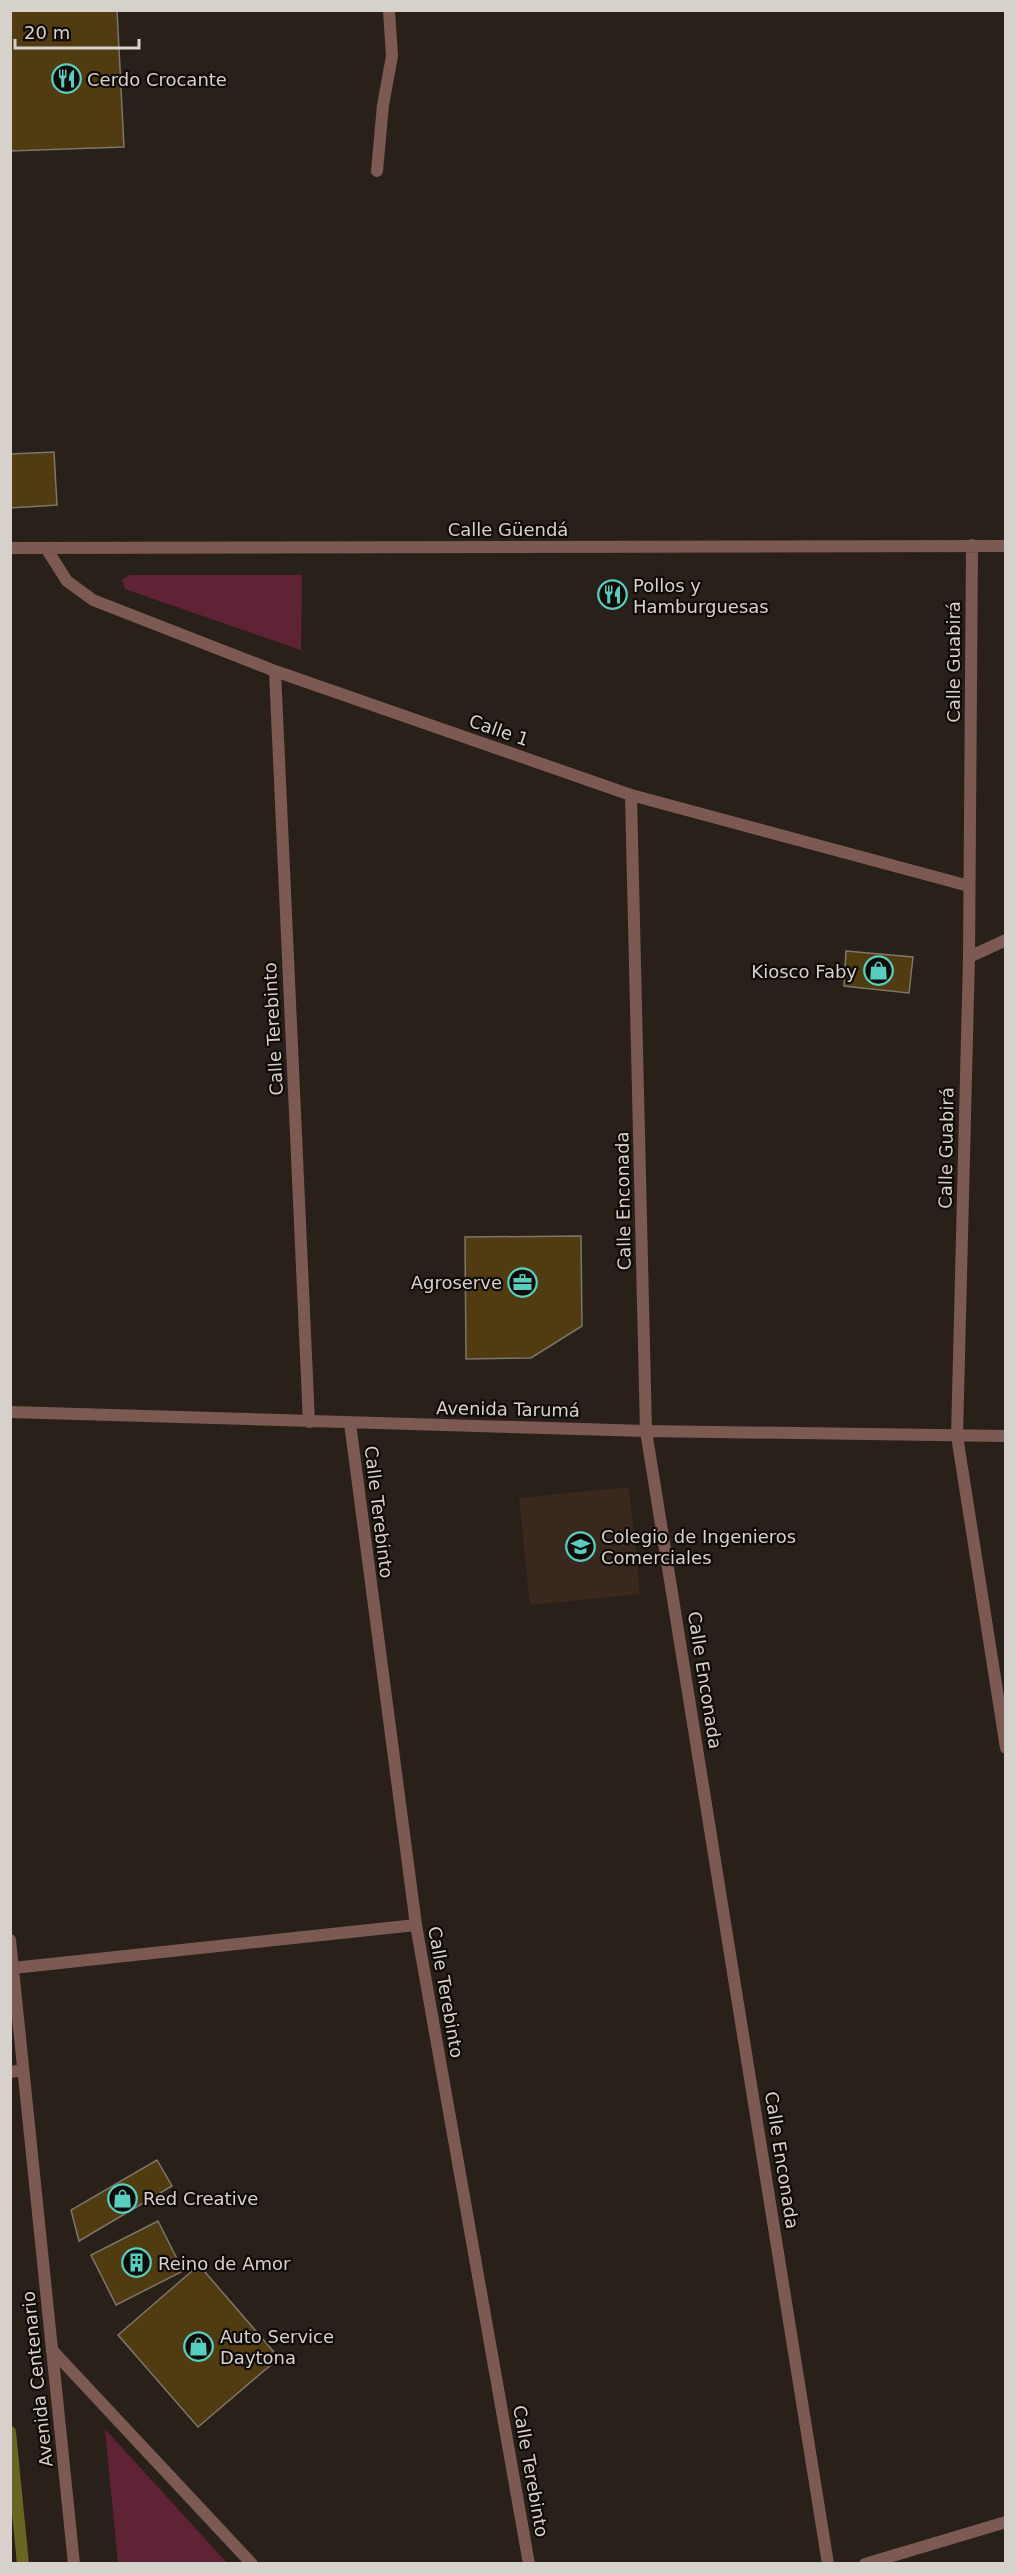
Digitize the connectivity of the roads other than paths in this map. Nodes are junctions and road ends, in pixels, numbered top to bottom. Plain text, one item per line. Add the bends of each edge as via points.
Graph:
1 (389, 10) edge
2 (377, 171) dead end
3 (972, 545) junction
4 (1005, 546) edge
5 (10, 548) edge
6 (46, 548) junction
7 (275, 671) junction
8 (631, 795) junction
9 (969, 886) junction
10 (1005, 940) edge
11 (969, 957) junction
12 (10, 1412) edge
13 (309, 1422) junction
14 (350, 1424) junction
15 (646, 1431) junction
16 (957, 1436) junction
17 (1005, 1437) edge
18 (1005, 1748) edge
19 (416, 1924) junction
20 (10, 1940) edge
21 (13, 1968) junction
22 (17, 2071) edge
23 (52, 2350) junction
24 (1005, 2522) edge
25 (74, 2564) edge
26 (252, 2564) edge
27 (529, 2564) edge
28 (828, 2564) edge
29 (865, 2564) edge

1 - 2 street via 392,56
3 - 4 street, Calle Güendá
3 - 6 street, Calle Güendá
3 - 9 street, Calle Guabirá
5 - 6 street, Calle Güendá
6 - 7 street, Calle 1 via 67,581 93,600
7 - 8 street, Calle 1
7 - 13 street, Calle Terebinto
8 - 9 street, Calle 1
8 - 15 street, Calle Enconada
9 - 11 street, Calle Guabirá
10 - 11 street
11 - 16 street, Calle Guabirá
12 - 13 street, Avenida Tarumá
13 - 14 street, Avenida Tarumá
14 - 15 street, Avenida Tarumá
14 - 19 street, Calle Terebinto
15 - 16 street, Avenida Tarumá
15 - 28 street, Calle Enconada
16 - 17 street, Avenida Tarumá
16 - 18 street, Calle Guabirá
19 - 21 street
19 - 27 street, Calle Terebinto
20 - 21 street, Avenida Centenario
21 - 22 street, Avenida Centenario
22 - 23 street, Avenida Centenario
23 - 25 street, Avenida Centenario
23 - 26 street
24 - 29 street

